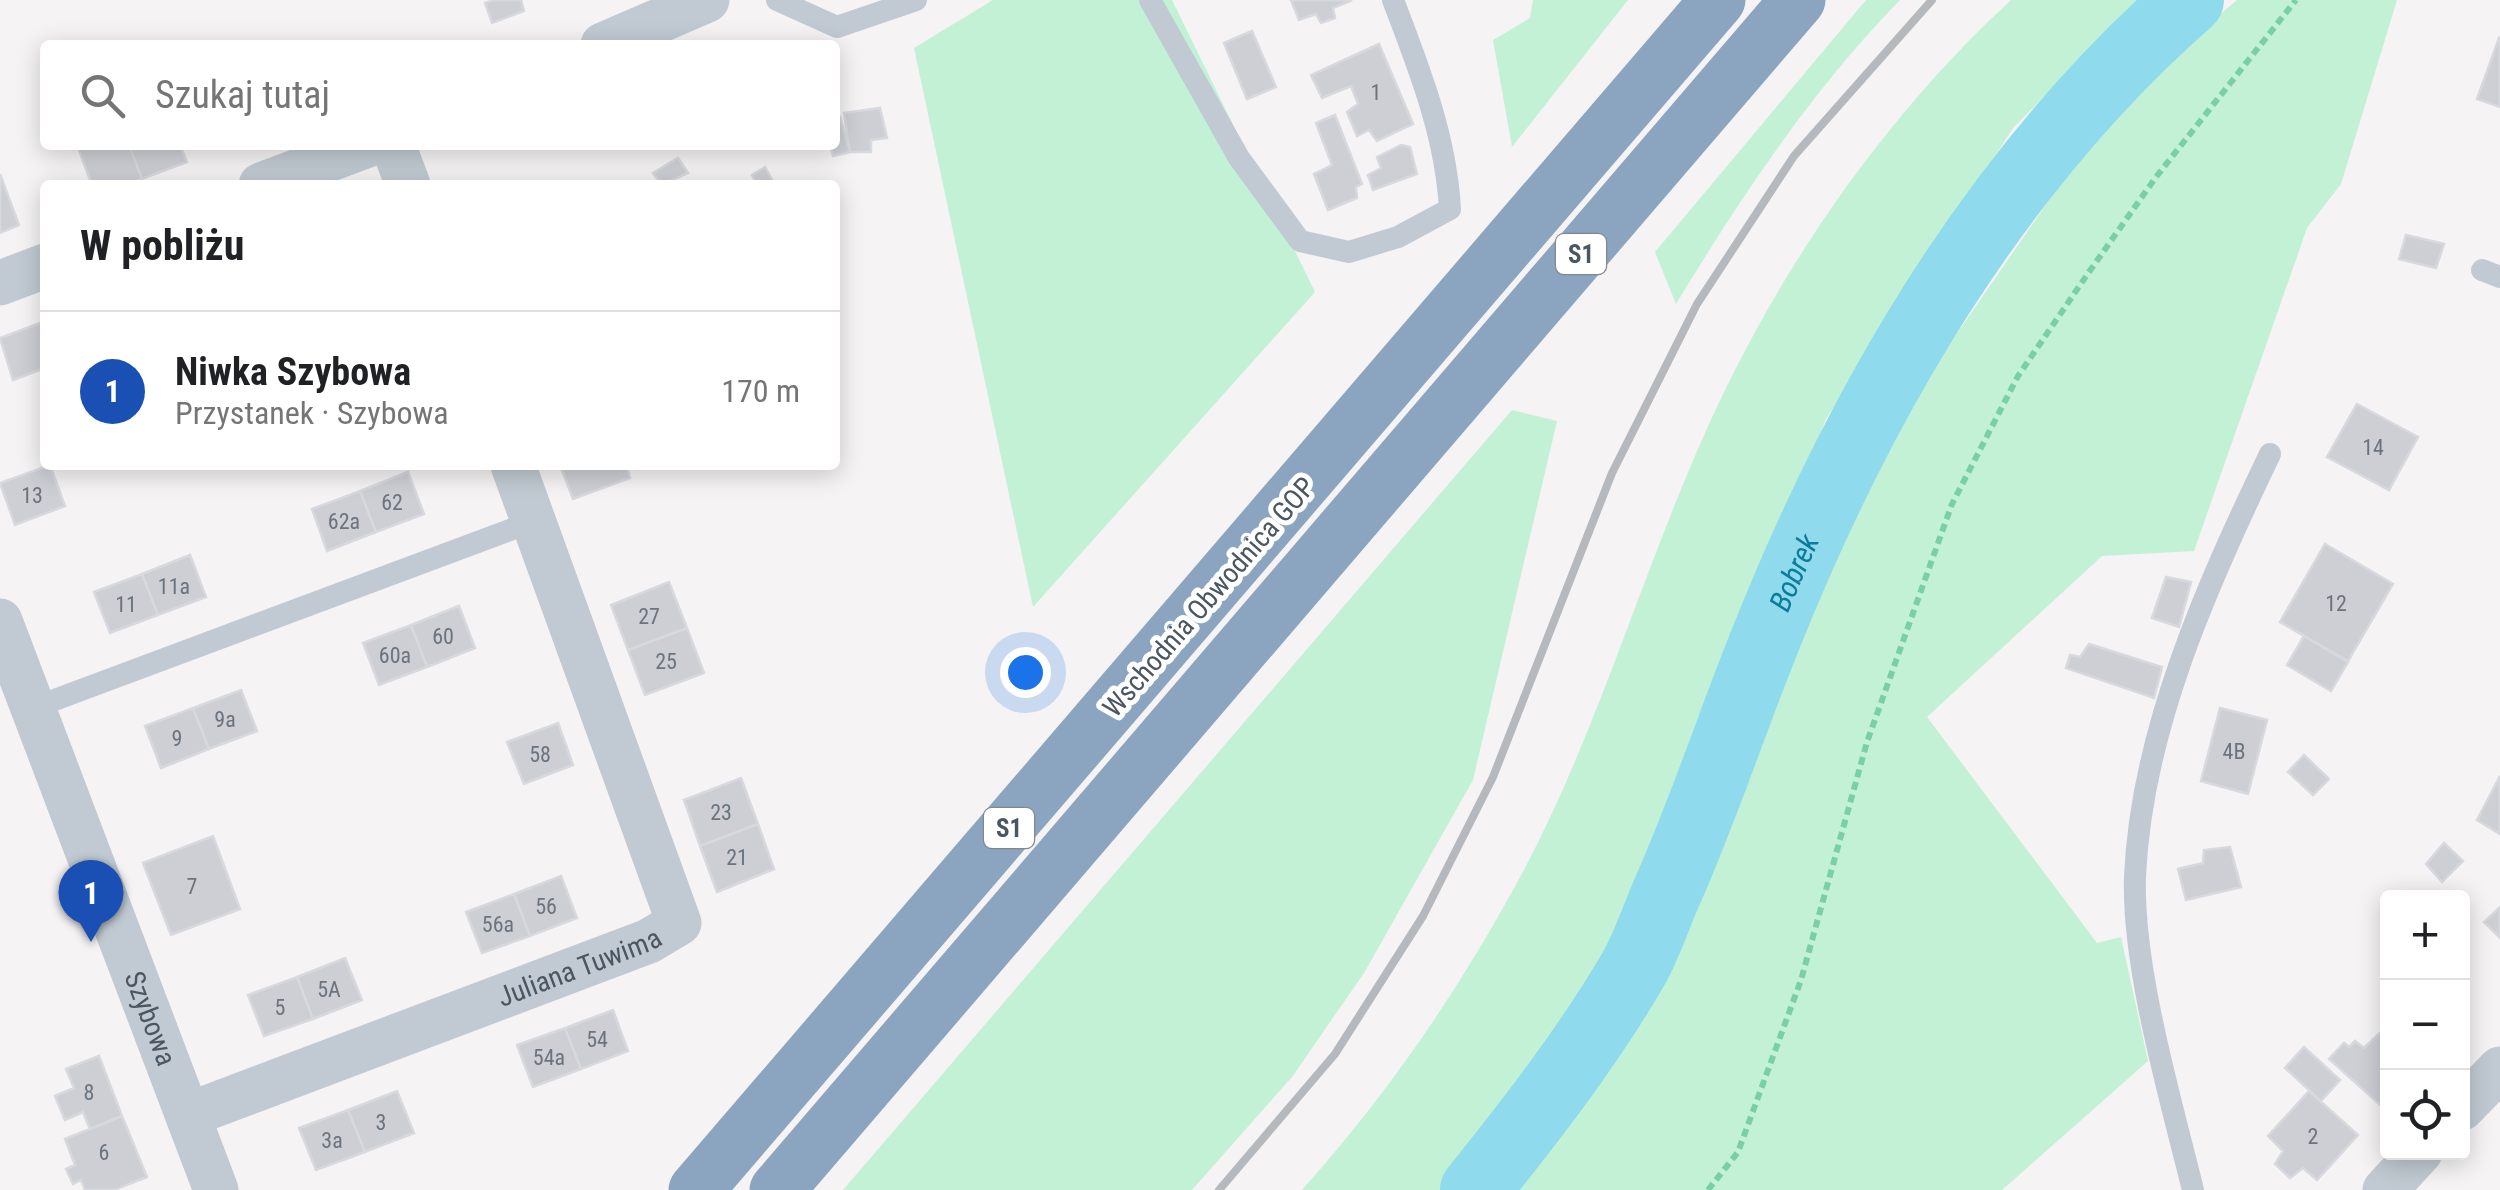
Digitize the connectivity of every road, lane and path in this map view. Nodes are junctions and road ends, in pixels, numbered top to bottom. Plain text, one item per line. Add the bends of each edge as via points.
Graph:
1 (707, 0) edge
2 (777, 0) edge
3 (916, 0) edge
4 (1150, 0) edge
5 (1393, 0) edge
6 (1718, 0) edge
7 (1798, 0) edge
8 (2296, 0) edge
9 (615, 40) edge
10 (355, 150) edge
11 (395, 150) edge
12 (275, 180) edge
13 (406, 180) edge
14 (40, 268) edge
15 (0, 283) edge
16 (2270, 454) dead end
17 (515, 470) edge
18 (534, 521) junction
19 (0, 621) edge
20 (20, 700) edge
21 (2500, 1069) edge
22 (2470, 1100) edge
23 (188, 1115) junction
24 (2413, 1160) edge
25 (216, 1190) edge
26 (696, 1190) edge
27 (778, 1190) edge
28 (1708, 1190) edge
29 (2193, 1190) edge
30 (2385, 1190) edge

1 - 9 street
2 - 3 lane via 836,27
4 - 5 lane via 1239,158 1300,241 1349,252 1450,209 1448,168
6 - 26 highway, Wschodnia Obwodnica GOP / S1
7 - 27 highway, S1
8 - 28 path via 2156,176 2068,302 2018,376 1952,504 1867,742 1801,980 1738,1152
10 - 12 street
11 - 13 street
14 - 15 street
16 - 29 lane via 2188,632 2140,824 2135,880 2144,964
17 - 18 street, Juliana Tuwima
18 - 20 lane
18 - 23 street, Juliana Tuwima via 679,924
19 - 20 street, Szybowa
20 - 23 street, Szybowa
21 - 22 street
23 - 25 street, Szybowa
24 - 30 street

